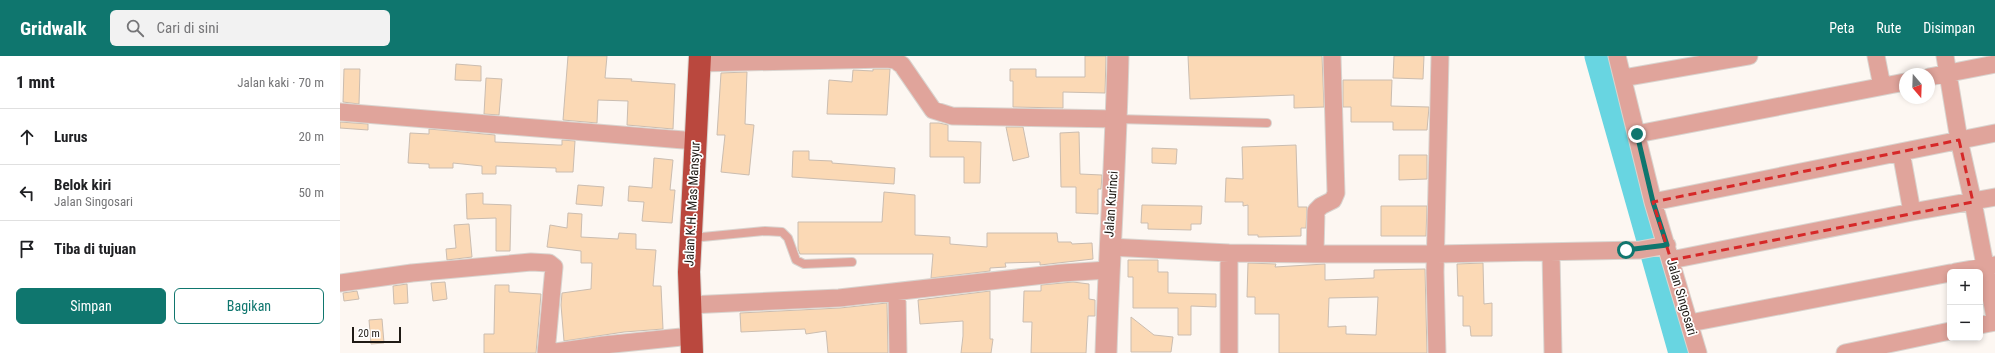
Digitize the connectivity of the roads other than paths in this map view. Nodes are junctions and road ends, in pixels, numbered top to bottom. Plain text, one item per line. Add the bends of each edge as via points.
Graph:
1 (1118, 56) edge
2 (1332, 56) edge
3 (1440, 56) edge
4 (1617, 56) edge
5 (1749, 56) edge
6 (1876, 56) edge
7 (1945, 56) edge
8 (700, 59) edge
9 (1995, 64) edge
10 (1949, 73) junction
11 (1935, 76) edge
12 (1623, 78) junction
13 (1899, 83) edge
14 (1882, 86) junction
15 (340, 112) edge
16 (1116, 119) junction
17 (1268, 124) dead end
18 (1995, 133) edge
19 (1637, 134) junction
20 (1959, 140) junction
21 (696, 141) junction
22 (1901, 152) junction
23 (1995, 197) edge
24 (1653, 202) junction
25 (1973, 202) junction
26 (1912, 212) junction
27 (692, 238) junction
28 (1109, 247) junction
29 (1665, 251) junction
30 (1230, 253) junction
31 (1551, 253) junction
32 (1315, 254) junction
33 (1436, 254) junction
34 (852, 262) dead end
35 (1990, 266) edge
36 (1972, 269) edge
37 (1108, 270) junction
38 (1947, 274) edge
39 (340, 282) edge
40 (897, 292) junction
41 (689, 306) junction
42 (1995, 318) edge
43 (1995, 322) edge
44 (1690, 323) junction
45 (1983, 324) edge
46 (1947, 333) edge
47 (691, 345) edge
48 (547, 353) edge
49 (898, 353) edge
50 (1106, 353) edge
51 (1228, 353) edge
52 (1437, 353) edge
53 (1553, 353) edge
54 (1698, 353) edge
55 (1844, 353) edge

1 - 16 street, Jalan Kurinci
2 - 32 street via 1336,193 1333,200 1316,211
3 - 33 street
4 - 12 street, Jalan Singosari
5 - 12 street
6 - 14 street
7 - 10 street
8 - 16 street via 895,60 902,65 933,110 940,114
8 - 21 highway, Jalan K.H. Mas Mansyur
9 - 10 street
10 - 11 street
10 - 20 street
12 - 19 street, Jalan Singosari
13 - 14 street
14 - 19 street
15 - 21 street
16 - 17 lane
16 - 28 street, Jalan Kurinci
18 - 20 street
19 - 24 street, Jalan Singosari
20 - 22 street
20 - 25 street
21 - 27 highway, Jalan K.H. Mas Mansyur
22 - 24 street
22 - 26 street
23 - 25 street
24 - 29 street, Jalan Singosari
25 - 26 street
25 - 35 street
26 - 29 street
27 - 34 lane via 765,231 782,232 788,238 796,260 804,264
27 - 41 highway, Jalan K.H. Mas Mansyur
28 - 30 street
28 - 37 street, Jalan Kurinci
29 - 31 street
29 - 44 street, Jalan Singosari
30 - 32 street
30 - 51 street
31 - 33 street
31 - 53 street
32 - 33 street
33 - 52 street
35 - 36 street
35 - 42 street
37 - 40 street
37 - 50 street, Jalan Kurinci
38 - 44 street
39 - 48 street via 531,262 549,263 554,267
40 - 41 street via 839,298
40 - 49 street
41 - 47 highway, Jalan K.H. Mas Mansyur
43 - 45 street
44 - 54 street, Jalan Singosari
46 - 55 street
47 - 48 street via 597,346

